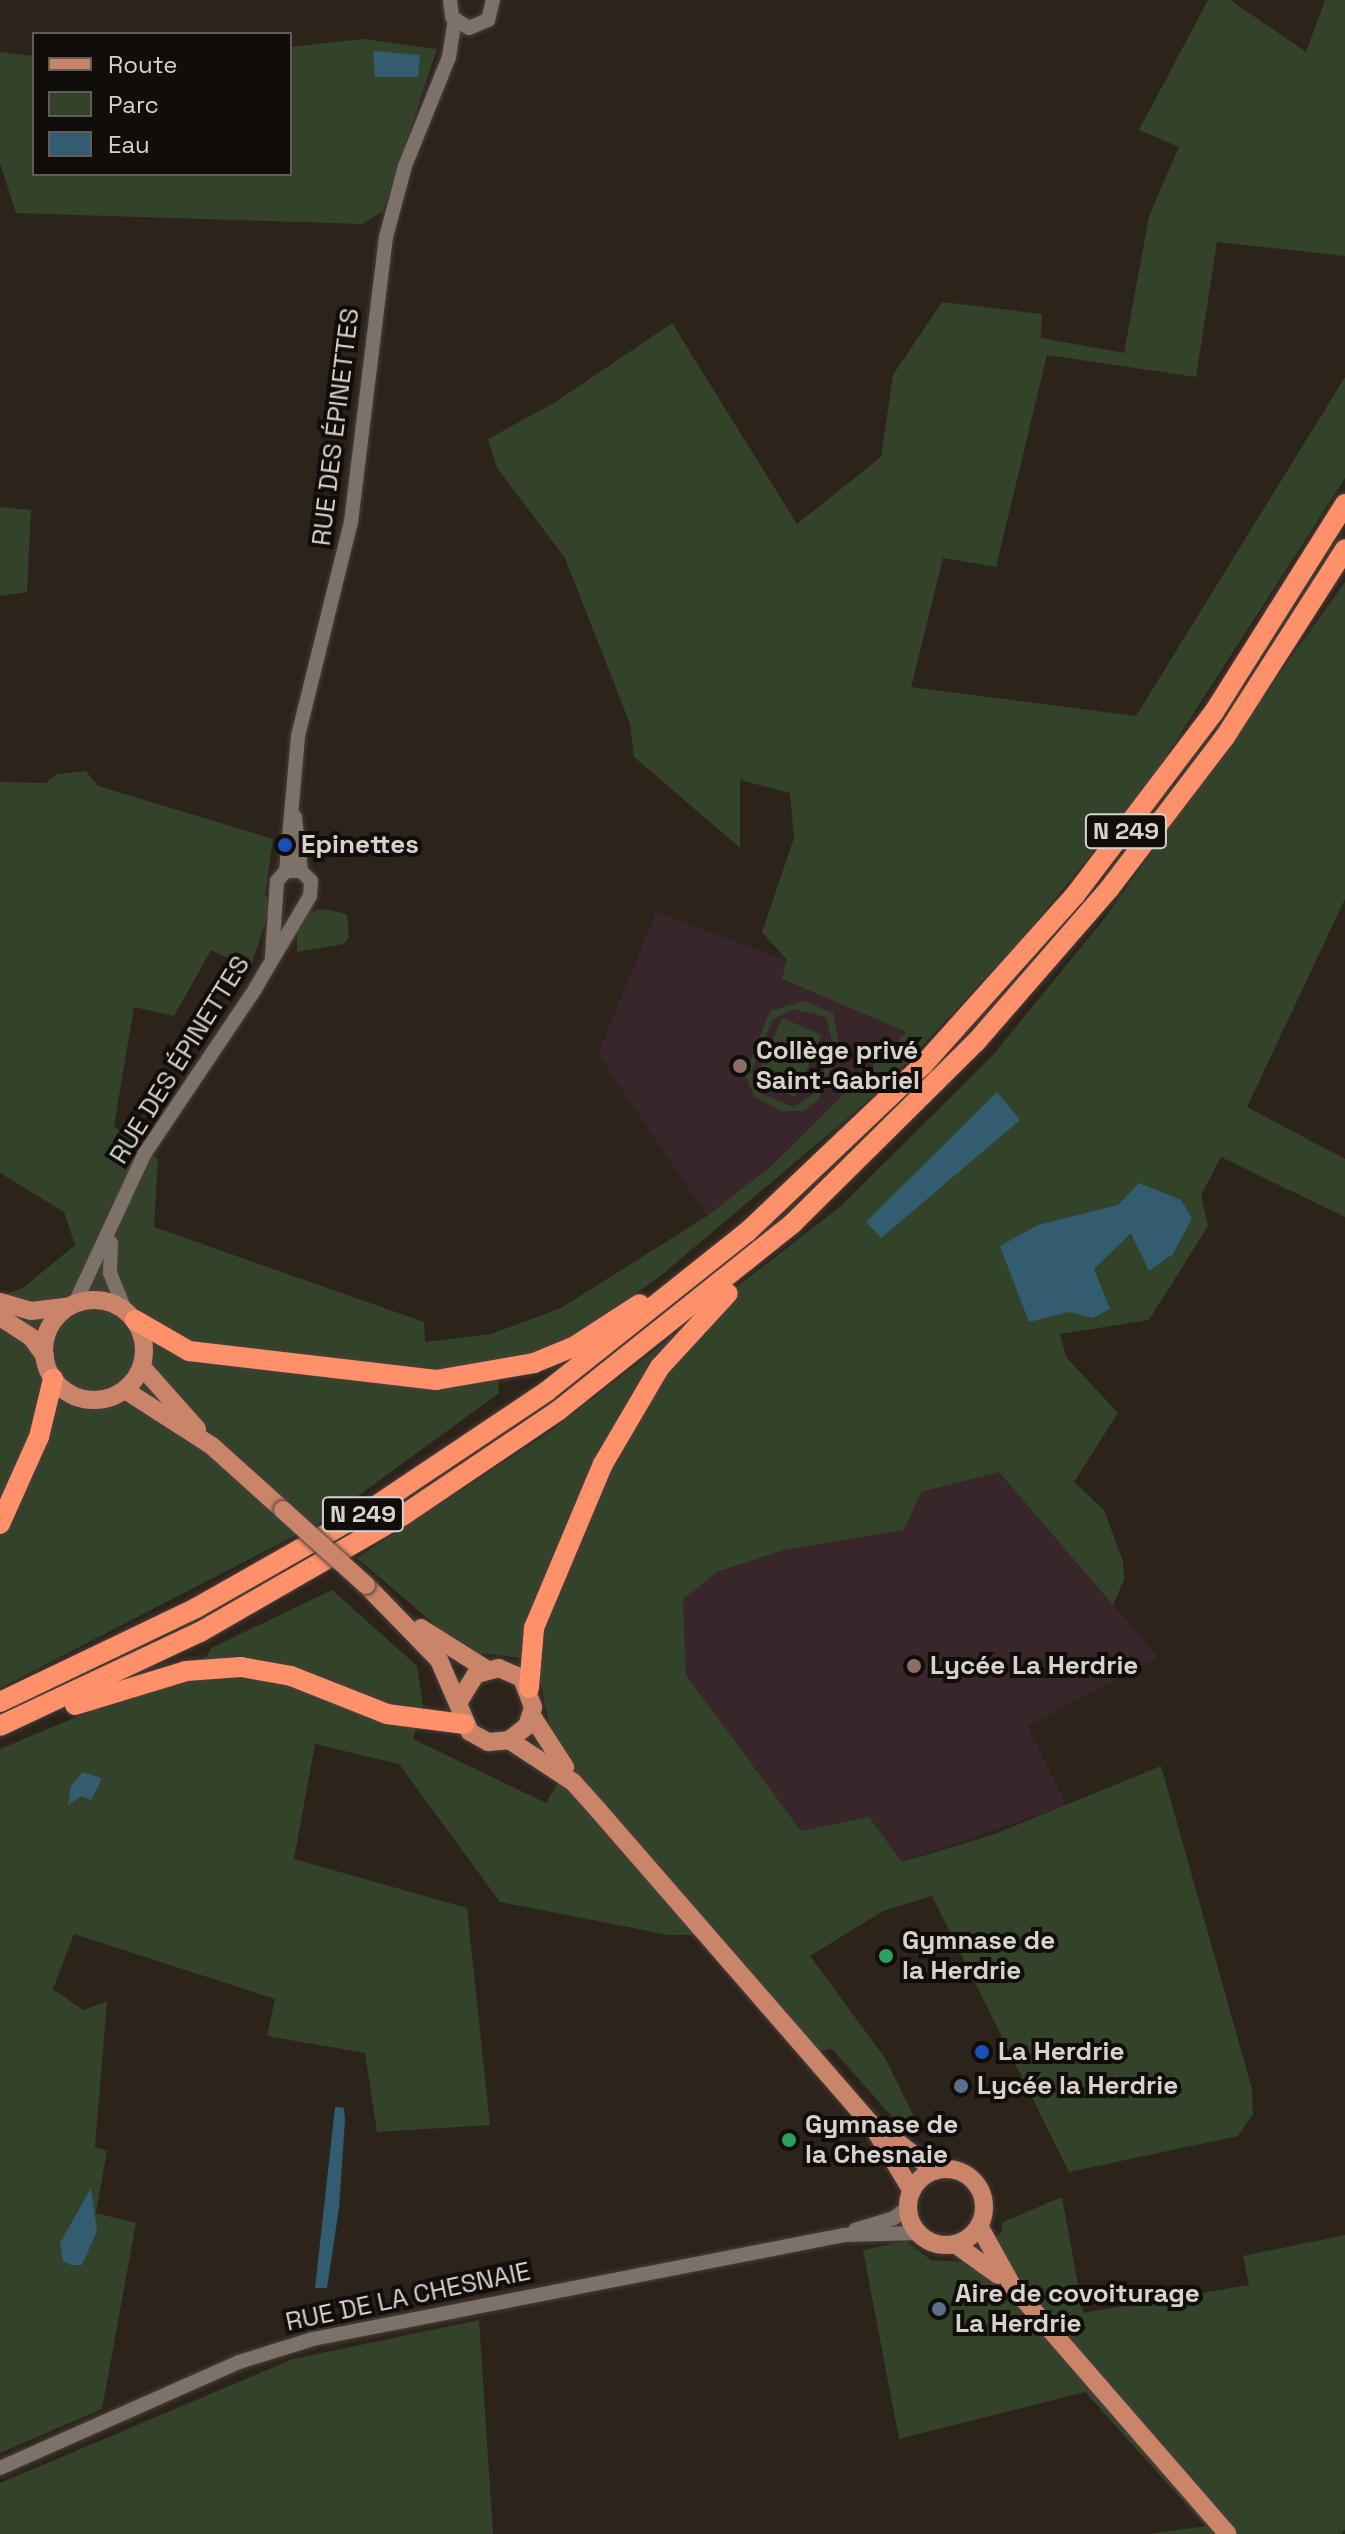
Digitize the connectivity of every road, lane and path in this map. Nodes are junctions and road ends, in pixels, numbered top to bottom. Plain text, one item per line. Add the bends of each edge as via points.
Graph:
1 (450, 0) edge
2 (493, 0) edge
3 (455, 21) junction
4 (472, 28) junction
5 (449, 57) junction
6 (1345, 504) edge
7 (1345, 549) edge
8 (293, 871) junction
9 (279, 897) junction
10 (302, 903) junction
11 (272, 957) junction
12 (793, 1223) junction
13 (112, 1234) junction
14 (695, 1276) junction
15 (0, 1302) edge
16 (72, 1305) junction
17 (129, 1314) junction
18 (0, 1317) edge
19 (45, 1356) junction
20 (142, 1367) junction
21 (53, 1379) junction
22 (125, 1390) junction
23 (212, 1446) junction
24 (0, 1524) edge
25 (387, 1604) junction
26 (486, 1669) junction
27 (529, 1688) junction
28 (459, 1701) junction
29 (0, 1702) edge
30 (36, 1712) junction
31 (532, 1716) junction
32 (464, 1724) junction
33 (0, 1726) edge
34 (509, 1740) junction
35 (573, 1782) junction
36 (872, 2125) junction
37 (935, 2171) junction
38 (910, 2199) junction
39 (979, 2226) junction
40 (917, 2233) junction
41 (844, 2235) junction
42 (955, 2244) junction
43 (1013, 2287) junction
44 (0, 2468) edge
45 (1228, 2534) edge

1 - 3 street
2 - 4 street, RUE DES ÉPINETTES via 490,18
3 - 4 street
3 - 5 street, RUE DES ÉPINETTES
4 - 5 street, RUE DES ÉPINETTES
5 - 8 street, RUE DES ÉPINETTES via 405,166 386,237 351,522 300,728
6 - 14 highway, N 249 via 1214,712 1065,907 864,1124
7 - 12 highway, N 249 via 1225,737 1109,889 965,1053
8 - 9 street, RUE DES ÉPINETTES via 277,881
8 - 10 street, RUE DES ÉPINETTES via 312,885
9 - 10 street
9 - 11 street, RUE DES ÉPINETTES
10 - 11 street, RUE DES ÉPINETTES
11 - 13 street, RUE DES ÉPINETTES via 145,1153
12 - 27 highway via 785,1243 680,1341 623,1424 534,1628
12 - 30 highway, N 249 via 632,1355 454,1483 278,1589
13 - 16 street, RUE DES ÉPINETTES
13 - 17 street, RUE DES ÉPINETTES via 110,1273
14 - 17 highway via 675,1278 554,1356 460,1379 409,1379 305,1360 189,1351
14 - 29 highway, N 249 via 537,1398 377,1505 196,1608
15 - 16 main road via 31,1311
16 - 17 main road via 102,1300
16 - 19 main road via 49,1329
17 - 20 main road via 145,1344
18 - 19 main road via 31,1337
19 - 21 main road
20 - 22 main road
20 - 23 main road
21 - 22 main road via 85,1399
21 - 24 highway via 39,1437
22 - 23 main road
23 - 25 main road, bridge
25 - 26 main road via 458,1657
25 - 28 main road via 439,1660
26 - 27 main road via 511,1671
26 - 28 main road via 468,1681
27 - 31 main road
28 - 32 main road
30 - 32 highway via 58,1712 186,1671 241,1667 291,1676 387,1714
30 - 33 highway, N 249
31 - 34 main road
31 - 35 main road
32 - 34 main road via 488,1742
34 - 35 main road
35 - 36 main road
36 - 37 main road
36 - 38 main road
37 - 38 main road
37 - 39 main road via 956,2171 974,2181 984,2207
38 - 40 main road
38 - 41 street
39 - 42 main road
39 - 43 main road
40 - 41 street
40 - 42 main road via 934,2244
41 - 44 street, RUE DE LA CHESNAIE via 280,2347
42 - 43 main road
43 - 45 main road

